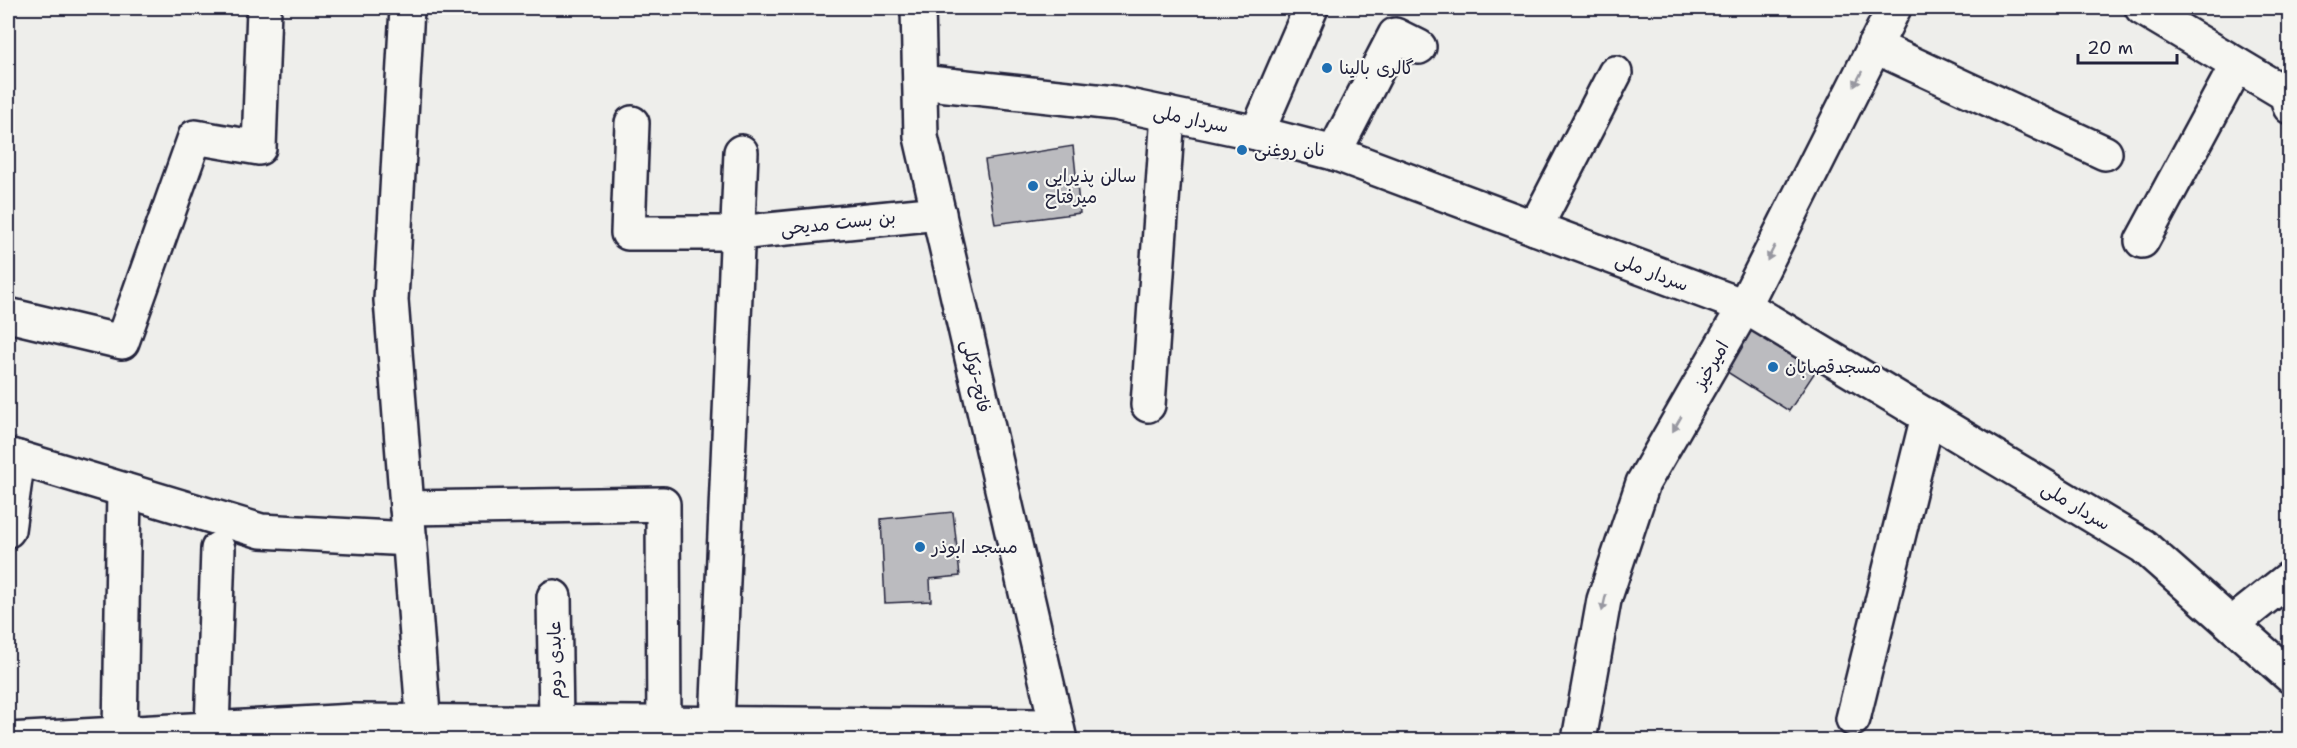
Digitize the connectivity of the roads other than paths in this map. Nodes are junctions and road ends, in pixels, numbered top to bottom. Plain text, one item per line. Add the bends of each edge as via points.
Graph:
1 (264, 8) edge
2 (407, 8) edge
3 (918, 8) edge
4 (1311, 8) edge
5 (1894, 8) edge
6 (2142, 8) edge
7 (1875, 46) junction
8 (1419, 47) dead end
9 (2237, 65) junction
10 (1615, 73) dead end
11 (920, 82) junction
12 (2289, 107) edge
13 (1168, 114) junction
14 (632, 123) dead end
15 (1257, 133) junction
16 (741, 152) dead end
17 (1334, 153) junction
18 (2105, 153) dead end
19 (939, 213) junction
20 (1535, 228) junction
21 (737, 233) junction
22 (2142, 241) dead end
23 (1744, 306) junction
24 (8, 315) edge
25 (1148, 405) dead end
26 (1928, 416) junction
27 (13, 456) edge
28 (124, 490) junction
29 (409, 523) junction
30 (8, 530) edge
31 (218, 549) dead end
32 (2289, 578) edge
33 (554, 597) dead end
34 (2232, 624) junction
35 (2289, 676) edge
36 (1853, 719) dead end
37 (717, 724) junction
38 (548, 729) edge
39 (425, 731) edge
40 (320, 732) edge
41 (664, 732) edge
42 (206, 733) edge
43 (1058, 734) edge
44 (100, 737) edge
45 (8, 740) edge
46 (1579, 741) edge

1 - 24 street via 259,148 195,137 122,342
2 - 29 street via 391,300
3 - 11 street, فاتح-توکلی
4 - 15 street
5 - 7 street, امیرخیز
6 - 9 street
7 - 18 street
7 -> 23 street, امیرخیز
8 - 17 street via 1395,35
9 - 12 street via 2286,94
9 - 22 street
10 - 20 street
11 - 13 street, سردار ملی via 1113,103
11 - 19 street, فاتح-توکلی via 921,137
13 - 15 street, سردار ملی
13 - 25 street
14 - 21 street, بن بست مدیحی via 628,233
15 - 17 street, سردار ملی
16 - 21 street
17 - 20 street, سردار ملی
19 - 21 street, بن بست مدیحی
19 - 43 street, فاتح-توکلی
20 - 23 street, سردار ملی
21 - 37 street
23 - 26 street, سردار ملی
23 -> 46 street, امیرخیز via 1643,483 1604,600
26 - 34 street, سردار ملی via 2143,546
26 - 36 street
27 - 28 street
27 - 30 street
28 - 29 street via 261,531
28 - 44 street
29 - 39 street
29 - 41 street via 663,504
31 - 42 street
32 - 34 street
33 - 38 street, عابدی دوم
34 - 35 street, سردار ملی
37 - 41 street
37 - 43 street
38 - 39 street
38 - 41 street
39 - 40 street
40 - 42 street
42 - 44 street
44 - 45 street

